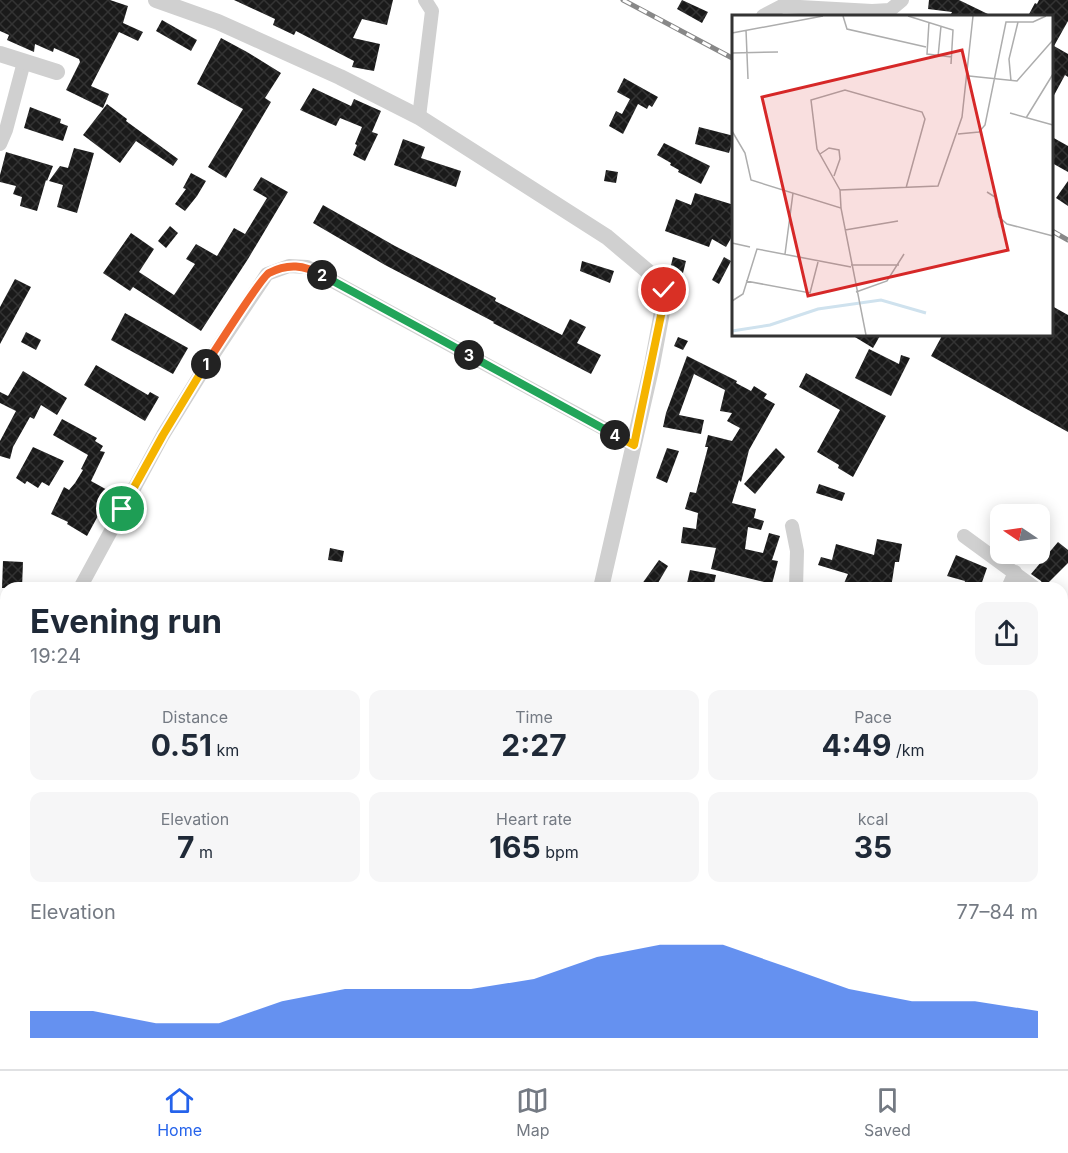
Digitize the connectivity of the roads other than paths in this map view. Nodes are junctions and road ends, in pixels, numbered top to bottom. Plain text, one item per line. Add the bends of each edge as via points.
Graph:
1 (156, 0) edge
2 (425, 0) edge
3 (902, 0) edge
4 (765, 15) edge
5 (0, 54) edge
6 (24, 62) junction
7 (57, 72) dead end
8 (419, 117) junction
9 (3, 129) edge
10 (0, 144) edge
11 (634, 445) junction
12 (792, 526) dead end
13 (964, 536) dead end
14 (1015, 572) junction
15 (83, 582) edge
16 (602, 582) edge
17 (796, 582) edge
18 (1011, 582) edge
19 (1028, 582) edge

1 - 8 street via 228,27
2 - 8 street via 432,11
3 - 4 street via 890,10 782,6
5 - 6 street
6 - 7 street
6 - 9 street
8 - 11 street via 607,237 658,280 665,296
9 - 10 street
11 - 15 street via 307,267 290,266 267,274 207,364 163,435
11 - 16 street
12 - 17 street via 797,551
13 - 14 street
14 - 18 street
14 - 19 street

